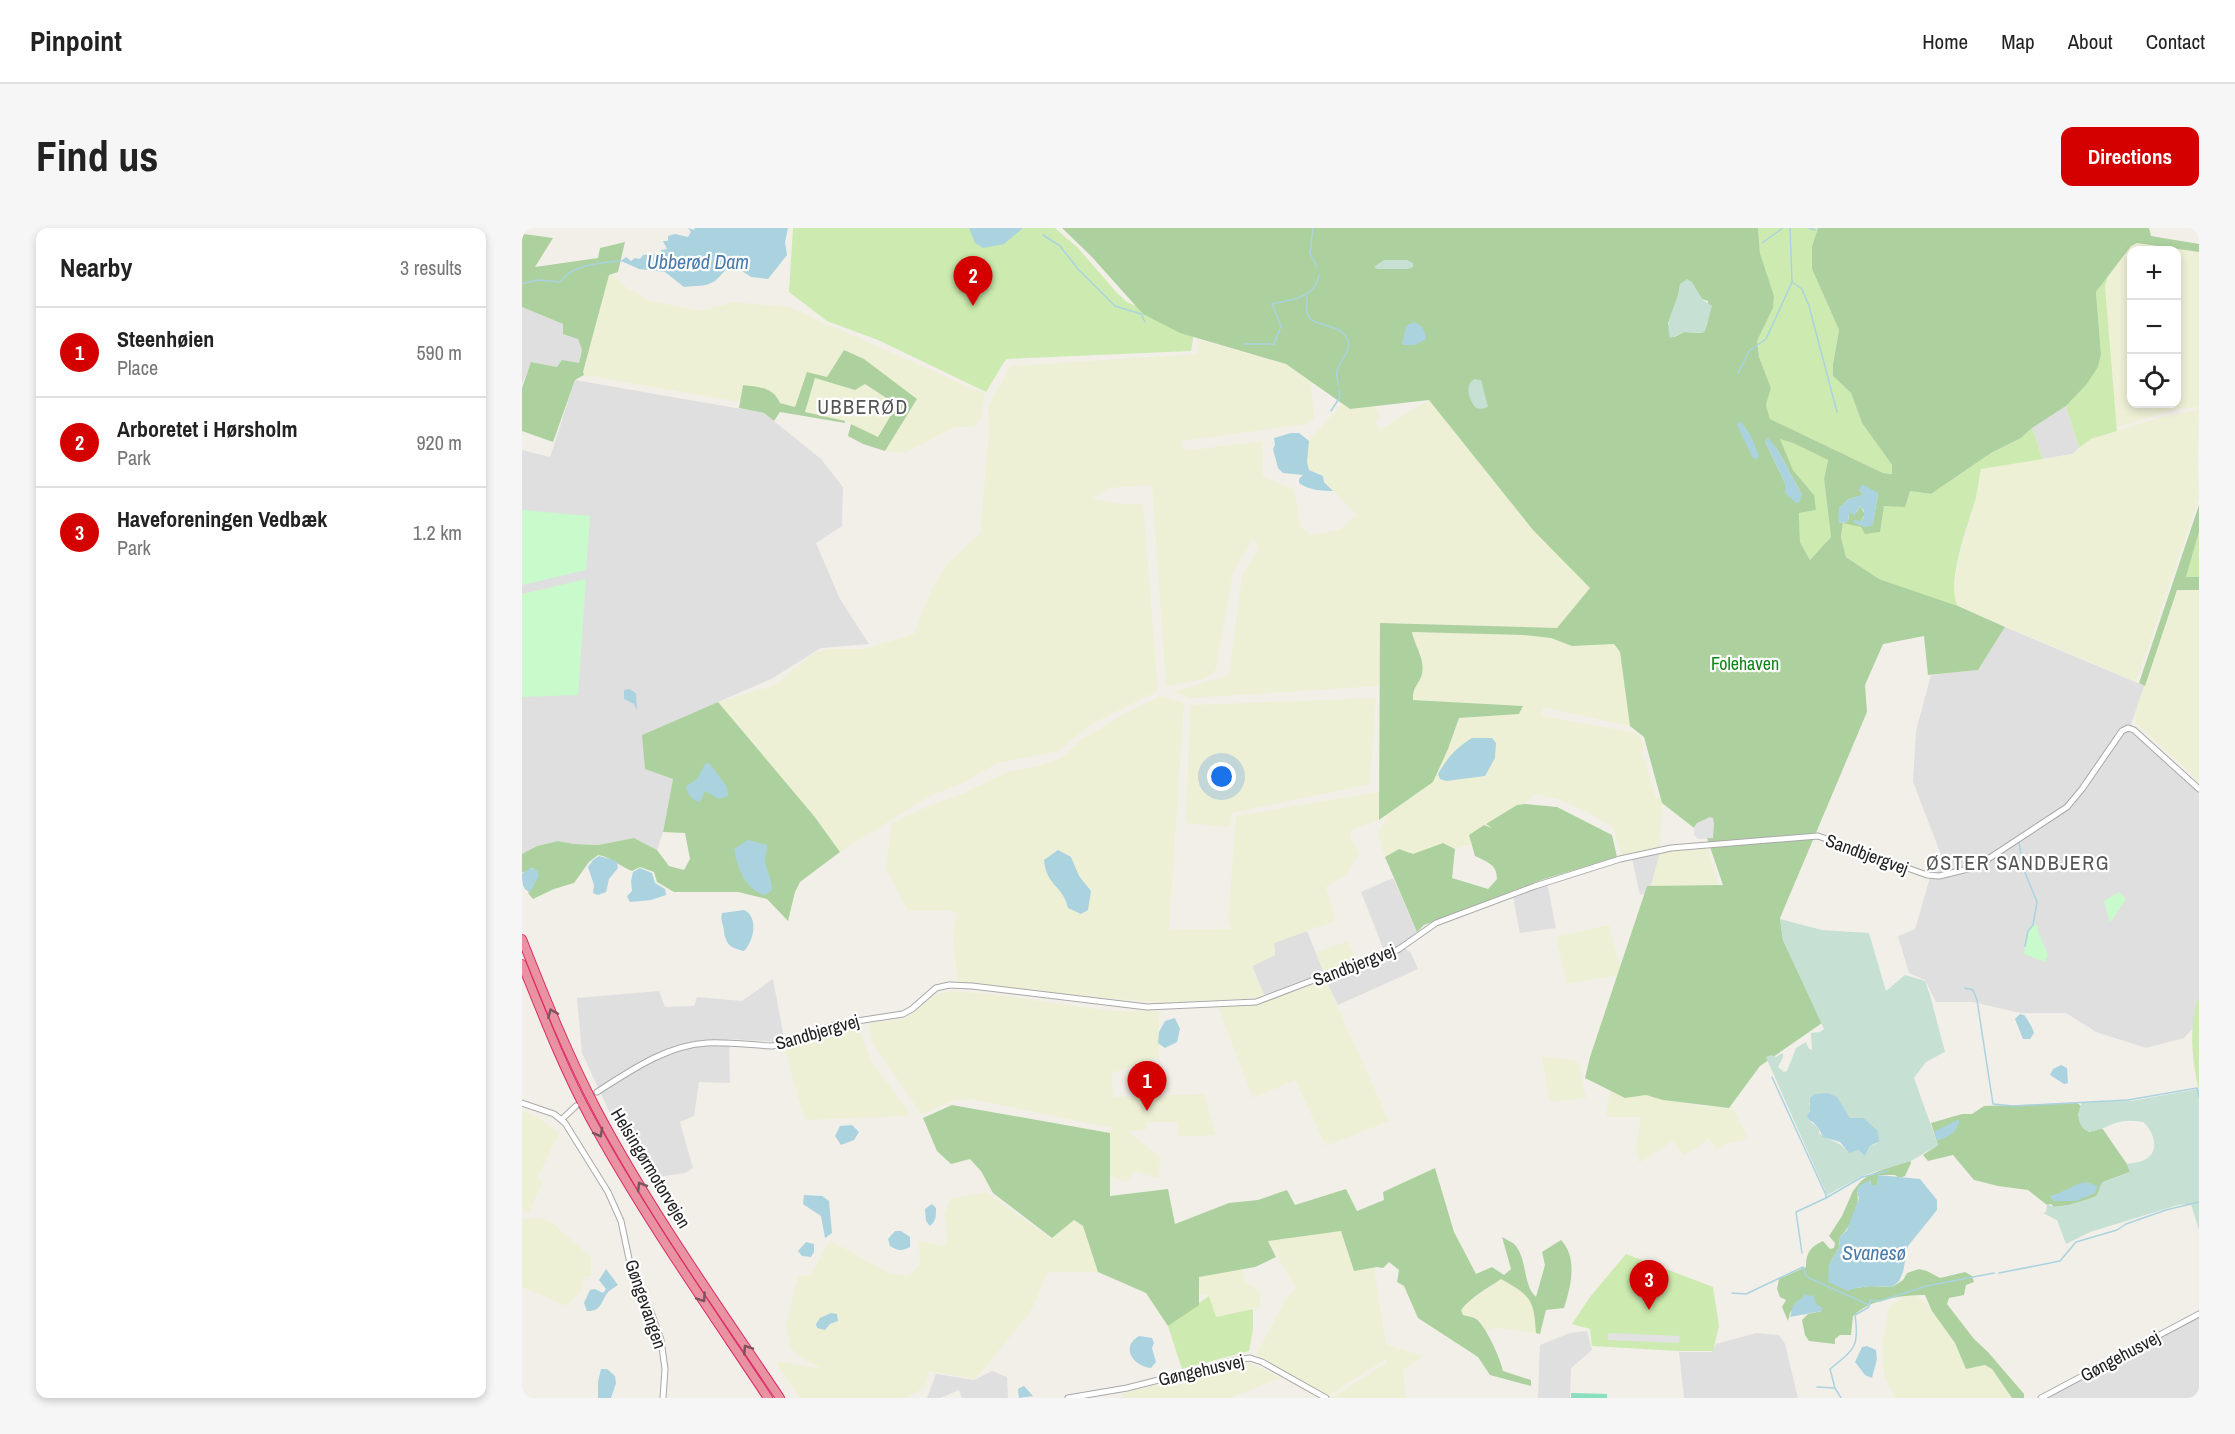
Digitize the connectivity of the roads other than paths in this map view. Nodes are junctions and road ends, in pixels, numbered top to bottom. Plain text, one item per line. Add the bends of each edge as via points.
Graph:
1 (2199, 789) edge
2 (522, 939) edge
3 (522, 964) edge
4 (522, 975) edge
5 (538, 1004) junction
6 (597, 1092) dead end
7 (522, 1103) edge
8 (576, 1106) dead end
9 (561, 1119) junction
10 (2199, 1314) edge
11 (663, 1398) edge
12 (768, 1398) edge
13 (780, 1398) edge
14 (1068, 1398) edge
15 (1326, 1398) edge
16 (2041, 1398) edge

1 - 6 street, Sandbjergvej via 2128,728 2069,806 1988,860 1955,873 1926,875 1818,836 1671,848 1620,859 1535,886 1436,923 1379,959 1256,1002 1147,1007 943,986 932,990 903,1014 837,1024 782,1044 705,1043 687,1047 637,1067
13 -> 2 highway, Helsingørmotorvejen via 618,1148 578,1072
3 - 5 highway, Helsingørmotorvejen
4 - 5 highway
5 -> 12 highway, Helsingørmotorvejen via 575,1088 611,1155
7 - 9 street
8 - 9 street
9 - 11 street, Gøngevangen via 619,1214 632,1273 661,1340
10 - 16 street, Gøngehusvej
14 - 15 street, Gøngehusvej via 1107,1393 1250,1358

